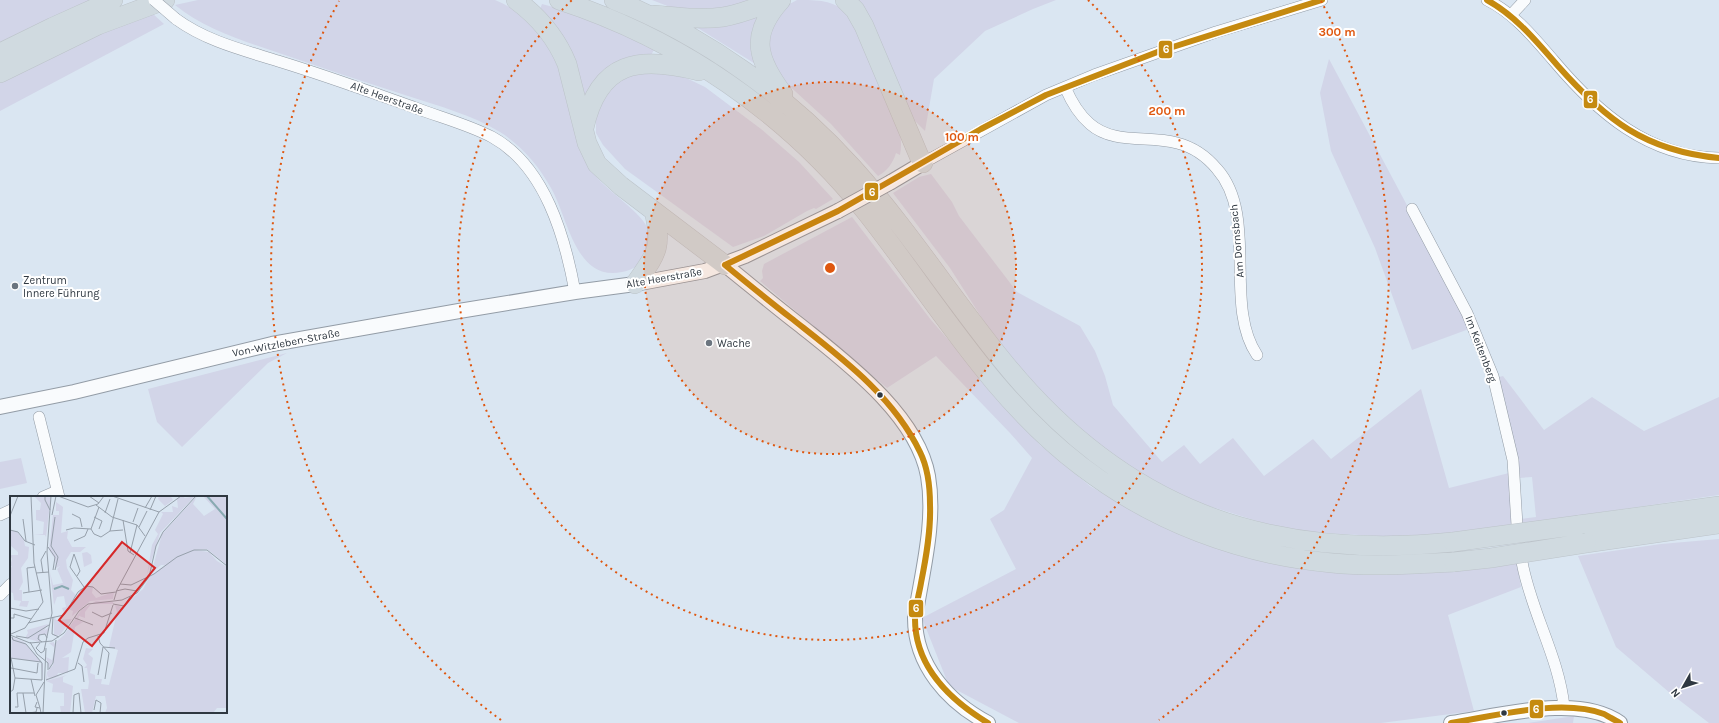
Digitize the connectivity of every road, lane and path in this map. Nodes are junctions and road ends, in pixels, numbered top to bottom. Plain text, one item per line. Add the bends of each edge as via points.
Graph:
1 (113, 0) edge
2 (154, 0) edge
3 (165, 0) edge
4 (516, 0) edge
5 (559, 0) edge
6 (614, 0) edge
7 (777, 0) edge
8 (781, 0) edge
9 (845, 0) edge
10 (1487, 0) edge
11 (1525, 0) edge
12 (1320, 1) edge
13 (646, 14) junction
14 (1511, 15) junction
15 (0, 53) edge
16 (0, 73) edge
17 (718, 76) junction
18 (1065, 87) junction
19 (794, 110) junction
20 (584, 128) junction
21 (1719, 158) edge
22 (923, 163) junction
23 (1412, 209) dead end
24 (654, 211) junction
25 (725, 265) junction
26 (635, 284) junction
27 (575, 292) junction
28 (1257, 355) dead end
29 (0, 407) edge
30 (39, 417) dead end
31 (58, 494) edge
32 (48, 496) edge
33 (1719, 506) edge
34 (10, 510) edge
35 (0, 515) edge
36 (1719, 524) edge
37 (1518, 525) dead end
38 (1522, 562) dead end
39 (10, 585) edge
40 (0, 595) edge
41 (1564, 707) junction
42 (988, 723) edge
43 (1451, 723) edge
44 (1620, 723) edge

1 - 15 highway
2 - 27 street, Alte Heerstraße, bridge via 176,19 219,42 338,80 475,130 501,143 517,157 549,204 568,258
3 - 16 highway via 98,25
4 - 20 highway via 542,23 562,52
5 - 17 highway via 639,32
6 - 13 highway
7 - 13 highway via 723,17 689,18
8 - 19 highway via 765,24 761,54 772,80
9 - 22 highway via 855,10 864,26
10 - 14 street
11 - 14 street
12 - 18 street via 1160,51
13 - 19 highway via 724,58
14 - 21 street via 1525,27 1583,93 1618,124 1660,147
17 - 20 highway via 662,64 626,68 609,78 596,92
17 - 36 highway, bridge via 780,123 817,158 865,212 968,347 1030,421 1066,454 1106,484 1146,508 1195,531 1235,545 1281,556 1334,563 1390,565 1491,558
18 - 22 street via 1020,108
18 - 28 street, Am Dornsbach via 1078,111 1096,129 1117,137 1178,143 1209,160 1222,174 1234,200 1244,322
19 - 33 highway, bridge via 827,140 865,182 911,239 986,341 1032,395 1068,431 1113,466 1192,510 1265,534 1318,543 1393,547 1453,542
20 - 24 highway via 589,149 597,164
22 - 25 street, Alte Heerstraße, bridge via 838,211
23 - 37 street, Im Keitenberg via 1467,313 1492,372 1512,460
24 - 25 highway
24 - 26 highway via 659,230 657,249
25 - 26 street, Alte Heerstraße via 694,274
25 - 42 street via 853,369 894,410 911,436 928,475 930,502 915,618 918,642 932,675 947,694
26 - 27 street, Alte Heerstraße
27 - 29 street, Von-Witzleben-Straße via 272,344 74,392
30 - 31 street
31 - 32 street
34 - 35 street
38 - 41 street via 1529,591 1558,674
39 - 40 street
41 - 43 street
41 - 44 street via 1602,713

